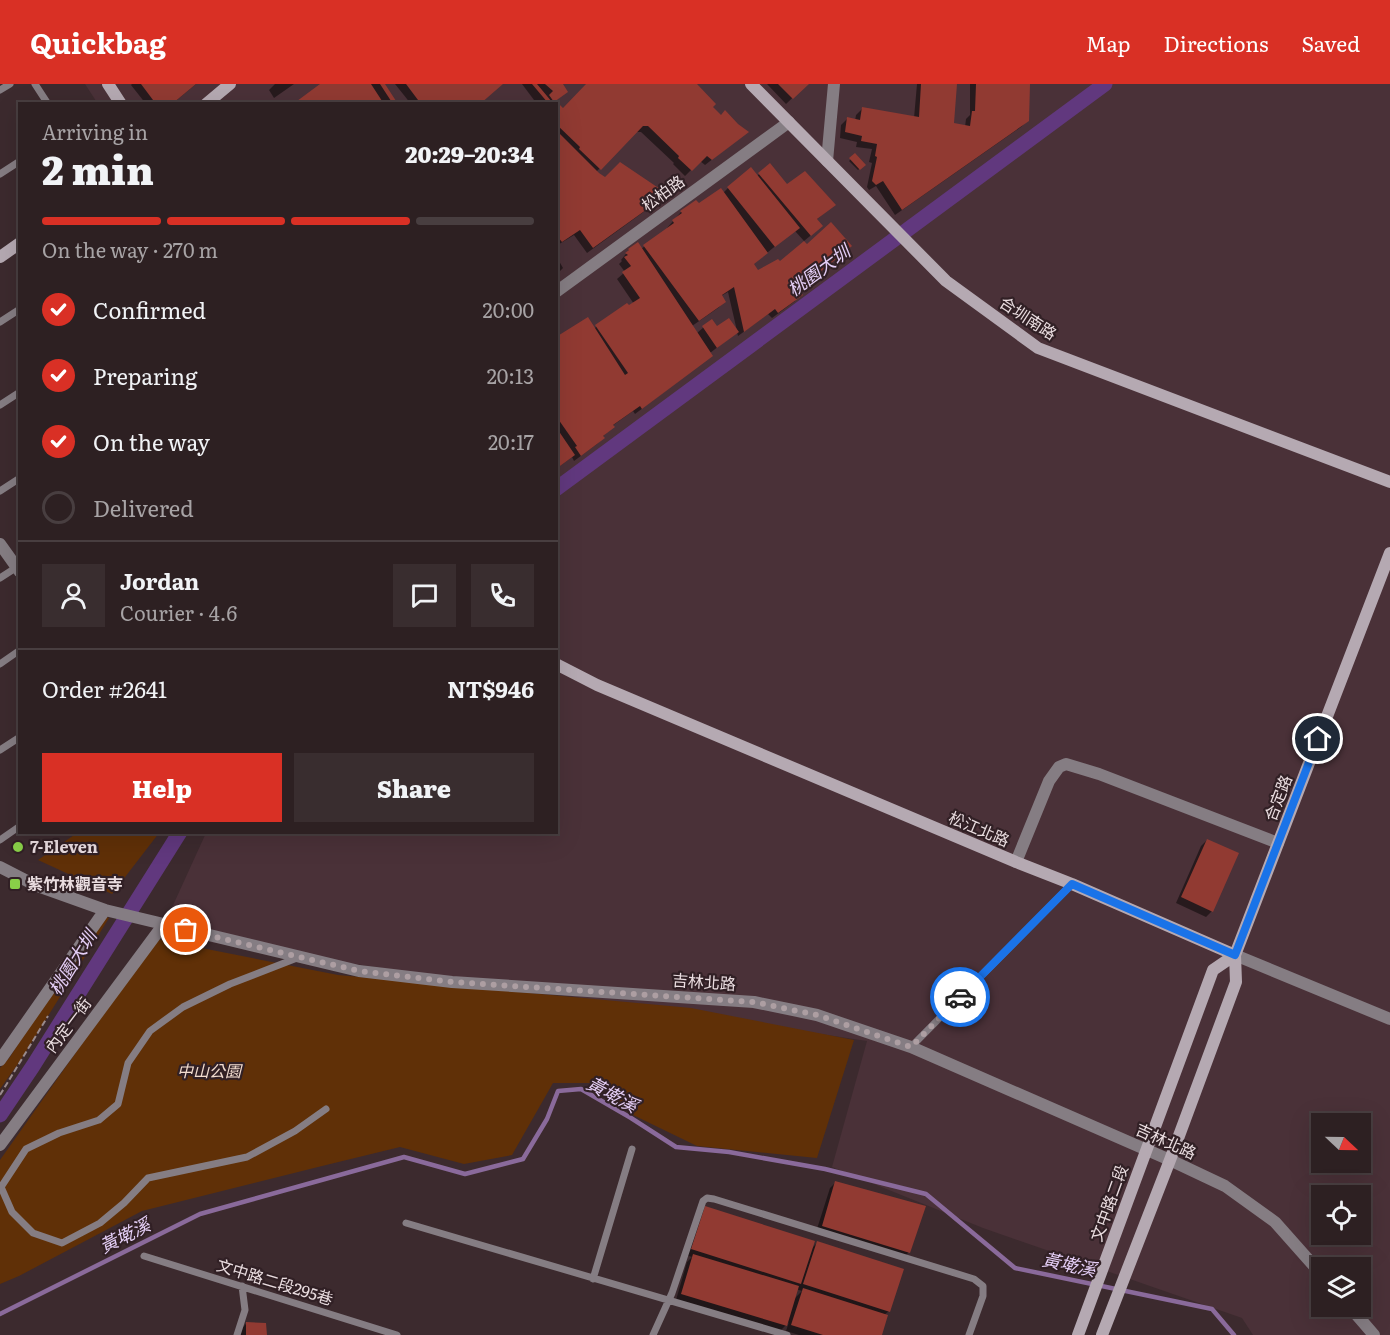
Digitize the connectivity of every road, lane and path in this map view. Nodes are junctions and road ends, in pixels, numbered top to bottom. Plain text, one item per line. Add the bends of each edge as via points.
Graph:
1 (10, 84) edge
2 (35, 84) edge
3 (108, 84) edge
4 (230, 84) edge
5 (751, 84) edge
6 (834, 84) edge
7 (0, 90) edge
8 (47, 102) edge
9 (120, 102) edge
10 (208, 102) edge
11 (789, 122) junction
12 (18, 161) edge
13 (827, 161) junction
14 (0, 174) edge
15 (18, 244) edge
16 (0, 257) edge
17 (558, 291) edge
18 (18, 310) edge
19 (0, 322) edge
20 (18, 393) edge
21 (0, 405) edge
22 (18, 479) edge
23 (1390, 482) edge
24 (0, 491) edge
25 (0, 544) edge
26 (1390, 553) edge
27 (18, 568) edge
28 (0, 578) edge
29 (18, 651) edge
30 (0, 664) edge
31 (558, 666) edge
32 (18, 738) edge
33 (0, 750) edge
34 (18, 827) edge
35 (0, 840) edge
36 (1278, 843) junction
37 (1016, 862) junction
38 (0, 867) edge
39 (1072, 884) junction
40 (112, 911) junction
41 (164, 925) junction
42 (1235, 955) junction
43 (299, 957) junction
44 (1390, 1019) edge
45 (911, 1047) junction
46 (0, 1059) edge
47 (326, 1109) dead end
48 (0, 1145) edge
49 (632, 1149) dead end
50 (1146, 1150) junction
51 (1170, 1160) junction
52 (406, 1223) dead end
53 (144, 1256) dead end
54 (1311, 1263) edge
55 (593, 1279) junction
56 (242, 1286) junction
57 (668, 1301) junction
58 (1358, 1317) edge
59 (237, 1335) edge
60 (397, 1335) edge
61 (653, 1335) edge
62 (787, 1335) edge
63 (969, 1335) edge
64 (1078, 1335) edge
65 (1102, 1335) edge
66 (1374, 1335) edge

1 - 7 lane
2 - 8 lane
3 - 9 street
4 - 10 street
5 - 11 street, 合圳南路
6 - 13 street
11 - 13 street, 合圳南路
11 - 17 street, 松柏路
12 - 14 lane
13 - 23 street, 合圳南路 via 946,282 1038,348
15 - 16 street
18 - 19 lane
20 - 21 lane
22 - 24 lane
25 - 27 street
26 - 36 street, 合定路
27 - 28 lane
29 - 30 lane
31 - 37 street, 松江北路
32 - 33 lane
34 - 35 lane
36 - 37 street via 1066,764 1049,781
36 - 42 street, 合定路
37 - 39 street, 松江北路
38 - 40 street, 吉林北路 via 34,885
39 - 42 street, 松江北路
39 - 45 lane
40 - 41 street, 吉林北路
40 - 46 street
41 - 43 street, 吉林北路
41 - 48 street, 內定一街
42 - 44 street, 松江北路
42 - 50 street via 1213,970
42 - 51 street, 合定路 via 1236,982
43 - 45 street, 吉林北路 via 359,971 452,982 754,1002 817,1015
43 - 47 lane via 183,1007 150,1030 128,1064 118,1104 99,1120 26,1149 1,1187 12,1212 33,1233 62,1243 100,1223 148,1178 248,1157
45 - 50 street, 吉林北路
49 - 55 lane
50 - 51 street, 吉林北路
50 - 64 street, 文中路二段
51 - 54 street, 吉林北路 via 1225,1186 1275,1222
51 - 65 street
52 - 55 lane
53 - 56 lane, 文中路二段295巷
55 - 57 lane
56 - 59 lane via 245,1310
56 - 60 lane, 文中路二段295巷
57 - 61 lane
57 - 62 lane
57 - 63 lane via 707,1198 974,1279 983,1286 983,1296
58 - 66 street

